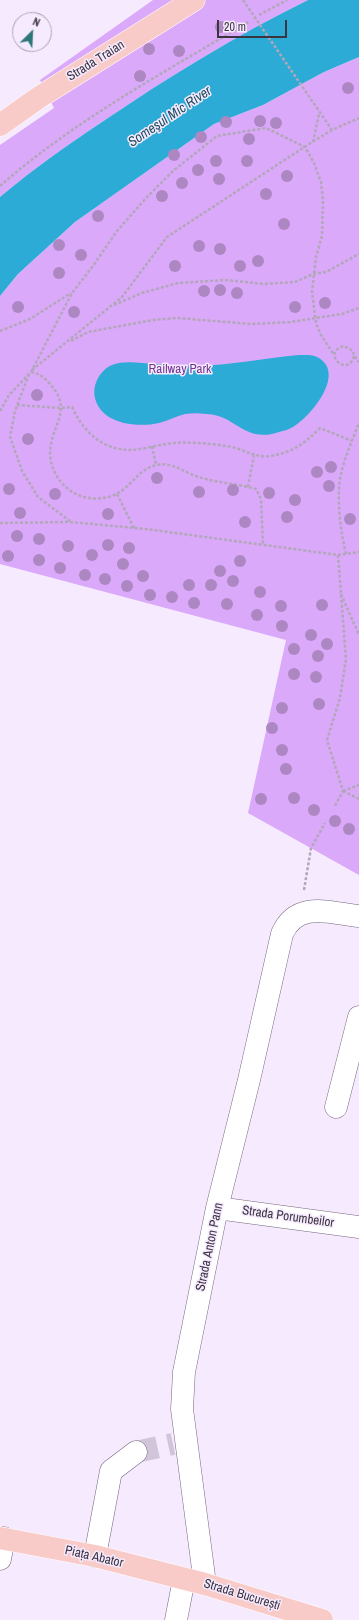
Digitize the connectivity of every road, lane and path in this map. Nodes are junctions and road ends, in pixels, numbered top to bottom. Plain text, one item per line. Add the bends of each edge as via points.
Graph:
1 (194, 0) edge
2 (243, 0) edge
3 (287, 0) edge
4 (259, 15) dead end
5 (250, 21) dead end
6 (319, 114) junction
7 (359, 118) edge
8 (0, 125) edge
9 (332, 130) junction
10 (313, 142) junction
11 (305, 147) junction
12 (0, 186) edge
13 (359, 254) edge
14 (313, 274) junction
15 (72, 293) junction
16 (111, 307) junction
17 (359, 308) edge
18 (316, 318) junction
19 (0, 331) edge
20 (65, 344) junction
21 (334, 355) junction
22 (354, 356) junction
23 (359, 362) edge
24 (30, 372) junction
25 (17, 405) junction
26 (61, 408) junction
27 (0, 411) edge
28 (359, 423) edge
29 (352, 441) junction
30 (152, 446) junction
31 (254, 455) junction
32 (156, 465) junction
33 (248, 487) junction
34 (117, 494) junction
35 (70, 522) junction
36 (0, 523) edge
37 (134, 528) junction
38 (263, 544) junction
39 (359, 552) edge
40 (346, 554) junction
41 (338, 555) junction
42 (340, 591) junction
43 (359, 635) edge
44 (359, 785) edge
45 (343, 791) junction
46 (359, 799) edge
47 (334, 806) dead end
48 (325, 823) dead end
49 (304, 890) dead end
50 (359, 916) edge
51 (359, 1017) edge
52 (336, 1107) dead end
53 (217, 1208) junction
54 (359, 1227) edge
55 (136, 1452) tunnel mouth
56 (1, 1545) edge
57 (94, 1556) junction
58 (184, 1579) junction
59 (205, 1584) junction
60 (176, 1620) edge
61 (322, 1620) edge

1 - 8 main road, Strada Traian via 38,98
2 - 6 path
3 - 4 path
5 - 12 path via 89,118 25,164
6 - 9 path
6 - 10 path
7 - 9 path
9 - 10 path
10 - 11 path
11 - 14 path via 321,182 323,201 322,236
11 - 15 path via 266,128 217,136 173,171 147,196 117,231
11 - 16 path via 167,237 122,297
13 - 14 path via 326,272
14 - 16 path via 295,282 264,284 225,280 178,283 142,293
14 - 18 path via 312,292
15 - 19 path via 30,319
15 - 24 path
16 - 20 path
17 - 18 path
18 - 20 path via 251,324 177,318 152,320 88,332
18 - 21 path via 321,335
20 - 24 path
21 - 22 path via 336,350 344,346 353,351
21 - 22 path via 339,364 344,365 353,361
22 - 23 path
24 - 25 path
24 - 26 path via 41,374 52,386 59,397
24 - 27 path via 9,395
25 - 26 path
25 - 35 path via 10,437 22,471 38,497
26 - 30 path via 72,407 79,422 105,444 127,450
26 - 34 path via 58,426 50,445 51,463 56,475 72,492 82,496 93,499
28 - 29 path
29 - 31 path via 320,428 304,444 290,451 271,456
29 - 40 path via 339,487 341,530
30 - 31 path via 201,443 234,448
30 - 32 path
31 - 33 path
32 - 33 path via 169,464 208,480
32 - 34 path via 144,470
33 - 38 path via 256,489 261,499
34 - 37 path
35 - 36 path
35 - 37 path
37 - 38 path
38 - 41 path
39 - 40 path
40 - 41 path
41 - 42 path
42 - 43 path
42 - 45 path via 346,659 340,698 327,740
44 - 45 path
45 - 46 path
45 - 47 path
48 - 49 path via 311,848
50 - 53 street, Strada Anton Pann via 310,910 301,912 286,925
51 - 52 street
53 - 54 street, Strada Porumbeilor
53 - 59 street, Strada Anton Pann via 184,1372 180,1445
55 - 57 street via 111,1471
56 - 57 main road, Piața Abator
57 - 58 main road, Piața Abator
58 - 59 main road, Strada București
58 - 60 street
59 - 61 main road, Strada București

